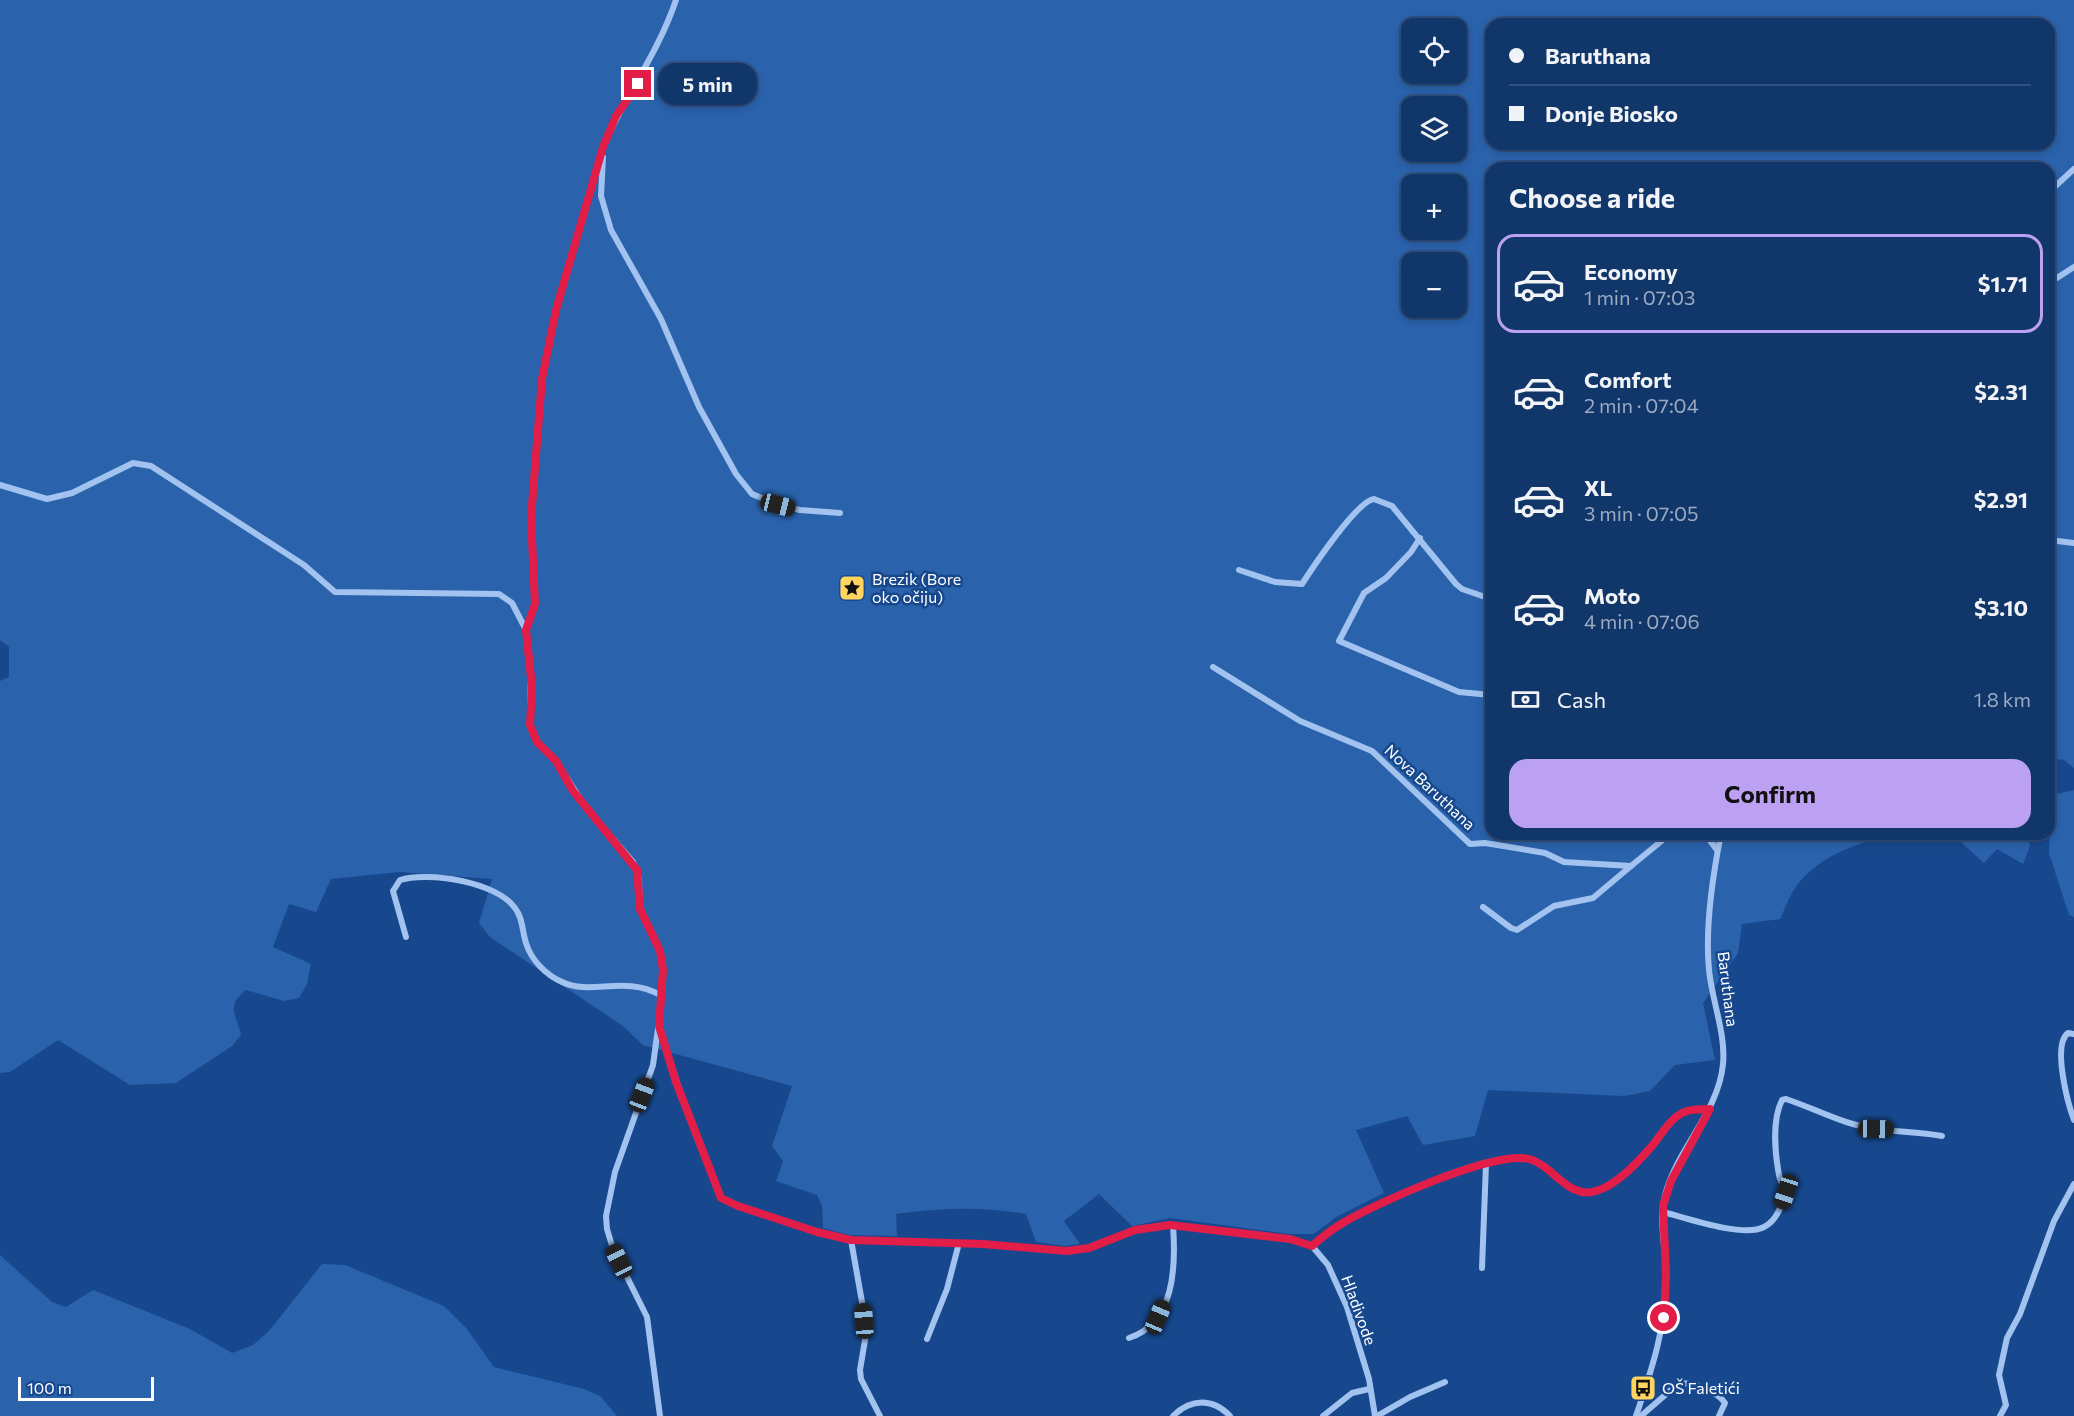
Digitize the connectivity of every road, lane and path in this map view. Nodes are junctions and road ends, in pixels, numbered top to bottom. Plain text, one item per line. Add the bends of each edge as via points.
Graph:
1 (676, 0) edge
2 (603, 147) junction
3 (2074, 169) edge
4 (2055, 186) edge
5 (2074, 267) edge
6 (2055, 279) edge
7 (0, 485) edge
8 (840, 513) dead end
9 (1420, 538) junction
10 (2055, 541) edge
11 (2074, 543) edge
12 (1239, 570) dead end
13 (1485, 597) edge
14 (526, 630) junction
15 (1213, 667) dead end
16 (1485, 694) edge
17 (1663, 840) edge
18 (1710, 840) edge
19 (1719, 840) edge
20 (1717, 850) junction
21 (1631, 866) junction
22 (1483, 907) dead end
23 (406, 937) dead end
24 (660, 995) junction
25 (659, 1026) junction
26 (2074, 1034) edge
27 (1710, 1109) junction
28 (2074, 1120) edge
29 (1942, 1136) dead end
30 (1484, 1165) junction
31 (2074, 1184) edge
32 (1663, 1212) junction
33 (1173, 1225) junction
34 (851, 1240) junction
35 (959, 1243) junction
36 (1312, 1246) junction
37 (1482, 1268) dead end
38 (1129, 1338) dead end
39 (927, 1339) dead end
40 (1445, 1382) dead end
41 (1369, 1389) junction
42 (2001, 1414) edge
43 (660, 1416) edge
44 (880, 1416) edge
45 (1173, 1416) edge
46 (1230, 1416) edge
47 (1323, 1416) edge
48 (1376, 1416) edge
49 (1636, 1416) edge
50 (1641, 1416) edge
51 (1719, 1416) edge
52 (2010, 1416) edge

1 - 2 street via 656,50 616,116
2 - 8 street via 601,196 611,230 661,319 699,407 736,474 752,494 778,505
2 - 14 street via 546,348 531,518 535,604
3 - 4 street
5 - 6 street
7 - 14 street via 47,499 72,493 133,463 151,466 304,565 335,592 498,594 512,603
9 - 12 street via 1392,506 1385,501 1367,500 1318,558 1302,584 1275,582
9 - 13 street via 1462,590
9 - 16 street via 1386,578 1364,592 1339,641 1458,692
10 - 11 street
14 - 24 street via 532,734 637,870 640,909 660,951
15 - 21 street, Nova Baruthana via 1300,721 1372,751 1470,844 1545,853 1564,862
17 - 21 street
18 - 20 street
19 - 20 street, Baruthana
20 - 27 street, Baruthana via 1709,967 1723,1063 1721,1082
21 - 22 street via 1593,898 1554,906 1517,930
23 - 24 street via 393,891 400,880 472,881 515,907 532,956 558,981 577,986 633,985
24 - 25 street
25 - 34 street via 721,1198
25 - 43 street via 653,1065 615,1172 606,1216 613,1249 646,1317
26 - 28 street via 2067,1033 2062,1042 2063,1082
27 - 30 street via 1679,1115 1621,1176 1586,1194 1570,1188 1543,1165 1529,1159 1512,1157
27 - 32 street, Baruthana via 1671,1181
29 - 32 street via 1876,1129 1782,1100 1776,1119 1779,1178 1786,1192 1776,1216 1765,1227 1740,1230
30 - 36 street via 1435,1180 1362,1213
30 - 37 street
31 - 42 street via 2054,1221 2020,1314 2007,1338 1999,1375 2005,1396
32 - 49 street, Baruthana via 1664,1318 1657,1354
33 - 35 street via 1143,1228 1089,1248 1067,1251
33 - 36 street via 1290,1239
33 - 38 street via 1173,1283 1158,1317 1145,1332
34 - 35 street
34 - 44 street via 865,1340 861,1379
35 - 39 street via 947,1289
36 - 41 street, Hladivode via 1328,1265 1347,1307
40 - 48 street
41 - 47 street via 1352,1393
41 - 48 street, Hladivode
42 - 52 street
45 - 46 street via 1185,1407 1204,1402 1215,1404
50 - 51 street via 1683,1383 1723,1400

